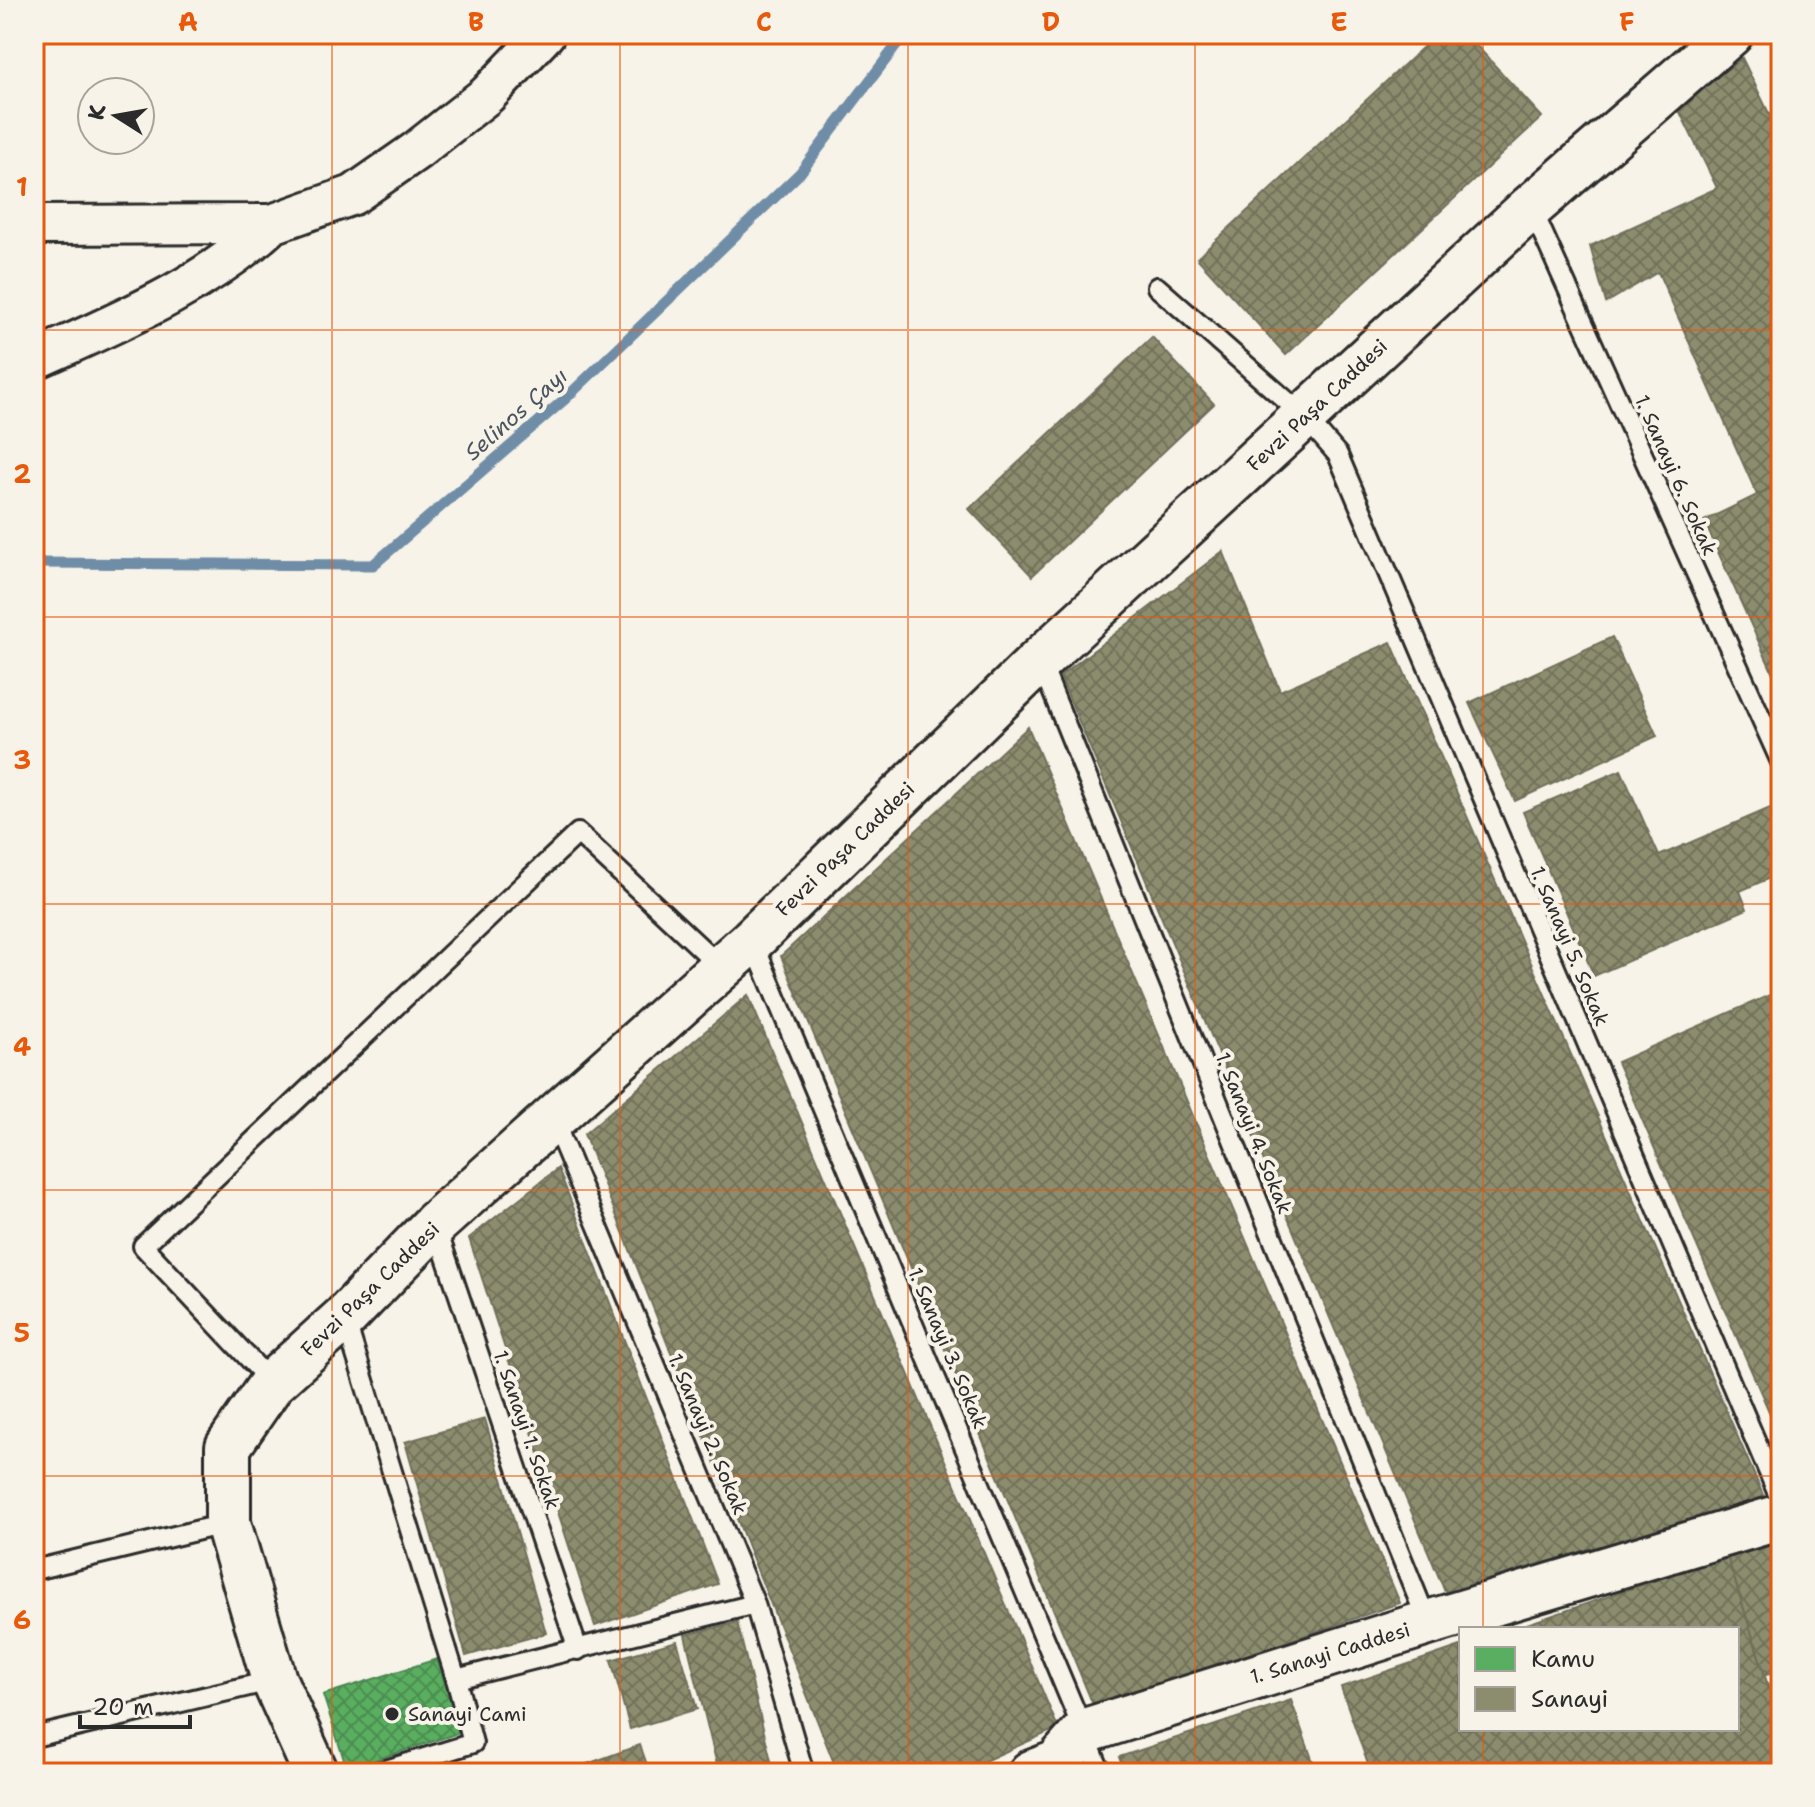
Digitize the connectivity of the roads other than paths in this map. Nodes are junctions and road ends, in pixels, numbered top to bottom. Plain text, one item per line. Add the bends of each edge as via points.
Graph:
1 (545, 34) edge
2 (1730, 34) edge
3 (1531, 207) junction
4 (272, 224) junction
5 (34, 225) edge
6 (1157, 287) dead end
7 (34, 360) edge
8 (1305, 417) junction
9 (1040, 660) junction
10 (1781, 762) edge
11 (737, 954) junction
12 (553, 1119) junction
13 (435, 1224) junction
14 (345, 1317) junction
15 (272, 1383) junction
16 (1781, 1501) edge
17 (1781, 1517) edge
18 (228, 1523) junction
19 (34, 1570) edge
20 (755, 1604) junction
21 (1428, 1623) junction
22 (578, 1650) junction
23 (456, 1679) junction
24 (274, 1680) junction
25 (1085, 1731) junction
26 (34, 1737) edge
27 (400, 1770) edge
28 (316, 1773) edge
29 (376, 1773) edge
30 (804, 1773) edge
31 (1031, 1773) edge
32 (1101, 1773) edge

1 - 4 street via 487,95 391,169 353,195
2 - 3 street, Fevzi Paşa Caddesi
3 - 8 street, Fevzi Paşa Caddesi
3 - 10 lane, 1. Sanayi 6. Sokak
4 - 5 street
4 - 7 street via 242,252 190,286
6 - 8 lane, 1. Sanayi 5. Sokak
8 - 9 street, Fevzi Paşa Caddesi
8 - 16 lane, 1. Sanayi 5. Sokak via 1338,455
9 - 11 street, Fevzi Paşa Caddesi
9 - 21 lane, 1. Sanayi 4. Sokak
11 - 12 street, Fevzi Paşa Caddesi
11 - 15 lane via 578,833 143,1246
11 - 25 lane, 1. Sanayi 3. Sokak
12 - 13 street, Fevzi Paşa Caddesi
12 - 20 lane, 1. Sanayi 2. Sokak
13 - 14 street, Fevzi Paşa Caddesi
13 - 22 lane, 1. Sanayi 1. Sokak
14 - 15 street, Fevzi Paşa Caddesi
14 - 23 lane
15 - 18 street, Fevzi Paşa Caddesi via 228,1447
17 - 21 street, 1. Sanayi Caddesi
18 - 19 lane
18 - 24 street, Fevzi Paşa Caddesi
20 - 22 lane
20 - 30 lane, 1. Sanayi 2. Sokak
21 - 25 street, 1. Sanayi Caddesi
22 - 23 lane
23 - 27 lane via 473,1743
24 - 26 lane
24 - 28 street, Fevzi Paşa Caddesi
25 - 31 street via 1057,1763
25 - 32 lane, 1. Sanayi 3. Sokak
27 - 29 lane

